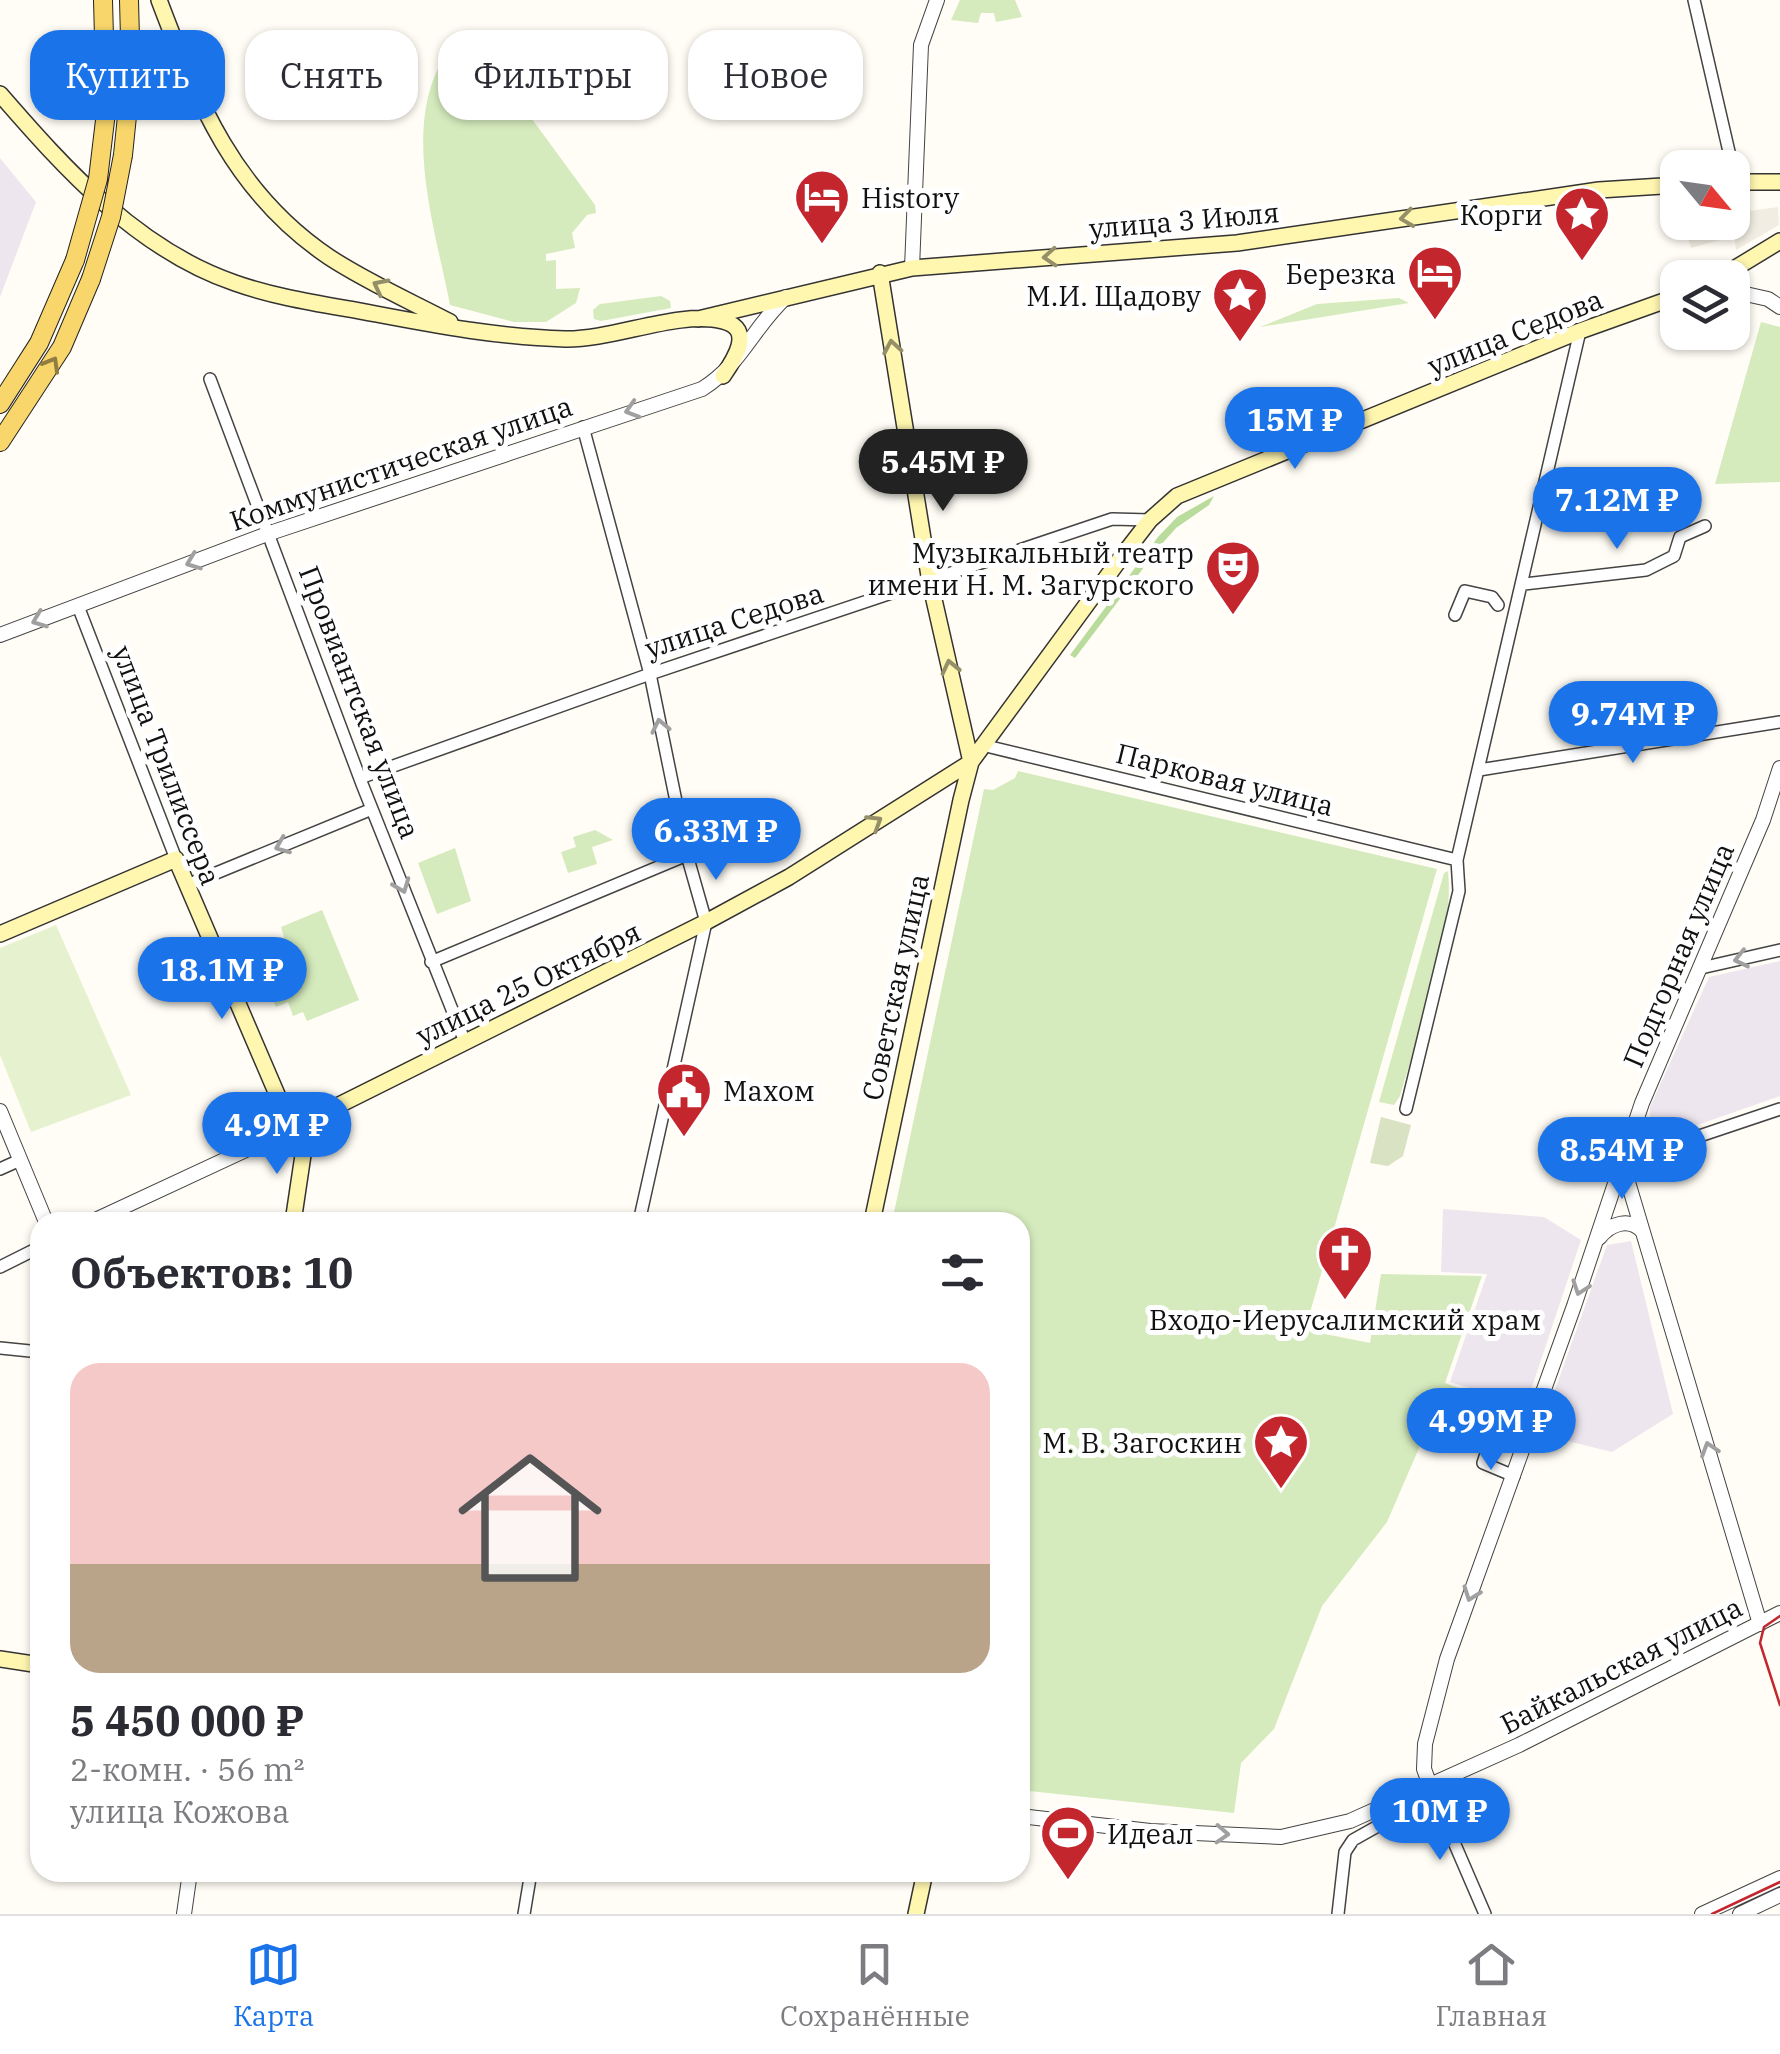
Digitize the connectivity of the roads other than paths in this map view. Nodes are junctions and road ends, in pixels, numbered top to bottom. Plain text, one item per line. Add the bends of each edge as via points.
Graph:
1 (103, 0) edge
2 (129, 0) edge
3 (159, 0) edge
4 (937, 0) edge
5 (1694, 0) edge
6 (0, 94) edge
7 (1727, 150) edge
8 (1750, 182) edge
9 (1780, 182) edge
10 (1660, 186) edge
11 (1780, 241) edge
12 (1749, 260) edge
13 (912, 268) junction
14 (880, 274) junction
15 (786, 296) junction
16 (1750, 296) edge
17 (1660, 303) edge
18 (1780, 307) edge
19 (698, 318) junction
20 (467, 331) junction
21 (1580, 332) junction
22 (723, 376) junction
23 (210, 378) dead end
24 (0, 404) edge
25 (583, 428) junction
26 (0, 442) edge
27 (1150, 520) junction
28 (1705, 526) dead end
29 (270, 533) junction
30 (930, 582) junction
31 (1524, 584) junction
32 (1498, 605) dead end
33 (78, 606) junction
34 (1455, 615) dead end
35 (0, 635) edge
36 (650, 674) junction
37 (1780, 722) edge
38 (982, 745) junction
39 (972, 762) junction
40 (1780, 768) edge
41 (1479, 770) junction
42 (360, 778) junction
43 (372, 809) junction
44 (687, 855) junction
45 (176, 859) junction
46 (1457, 860) junction
47 (187, 885) junction
48 (706, 922) junction
49 (0, 934) edge
50 (1780, 950) edge
51 (432, 962) junction
52 (1701, 968) junction
53 (465, 1042) junction
54 (1406, 1109) dead end
55 (1780, 1109) edge
56 (0, 1111) edge
57 (293, 1128) junction
58 (20, 1160) junction
59 (1622, 1162) junction
60 (0, 1169) edge
61 (42, 1212) edge
62 (110, 1212) edge
63 (295, 1212) edge
64 (641, 1212) edge
65 (874, 1212) edge
66 (1644, 1233) junction
67 (1596, 1242) junction
68 (30, 1252) edge
69 (0, 1268) edge
70 (0, 1348) edge
71 (30, 1351) edge
72 (1536, 1414) junction
73 (1514, 1476) junction
74 (1780, 1614) edge
75 (1760, 1624) junction
76 (0, 1659) edge
77 (30, 1664) edge
78 (1432, 1791) junction
79 (1030, 1817) edge
80 (1780, 1878) edge
81 (189, 1882) edge
82 (529, 1882) edge
83 (923, 1882) edge
84 (1780, 1895) edge
85 (184, 1914) edge
86 (524, 1914) edge
87 (916, 1914) edge
88 (1338, 1914) edge
89 (1485, 1914) edge
90 (1702, 1914) edge
91 (1740, 1914) edge

1 - 24 main road, bridge via 106,112 98,179 74,260 39,342
26 -> 2 main road, bridge via 62,347 110,217 131,77
20 -> 3 main road via 340,264 268,205 204,112
4 - 13 street via 921,45
5 - 7 street
6 - 20 main road, улица 3 Июля via 78,180 188,262 257,290
8 - 9 main road
10 -> 13 main road, улица 3 Июля via 1237,244
11 - 12 main road
13 - 14 main road, улица 3 Июля
14 - 15 main road, улица 3 Июля
30 -> 14 main road
15 - 19 main road, улица 3 Июля
15 - 22 street, Коммунистическая улица
16 - 18 street
17 - 21 main road, улица Седова
19 - 20 main road, улица 3 Июля via 572,339
19 - 22 main road via 739,332 738,350
21 - 27 main road, улица Седова via 1178,496
21 - 31 street
22 -> 25 street, Коммунистическая улица
23 - 29 street, Провиантская улица
25 - 29 street, Коммунистическая улица
25 - 36 street
27 - 30 street, улица Седова via 1112,519
27 - 38 main road, улица 25 Октября
28 - 31 street via 1680,538 1674,556 1646,570
29 -> 33 street, Коммунистическая улица
29 - 42 street, Провиантская улица
30 - 36 street, улица Седова
39 -> 30 main road
31 - 41 street
32 - 34 street via 1492,596 1466,591
33 -> 35 street, Коммунистическая улица
33 - 45 street, улица Трилиссера
36 - 42 street, улица Седова
44 -> 36 street
37 - 41 street
38 - 39 main road, улица 25 Октября
38 - 46 street, Парковая улица
48 -> 39 main road, улица 25 Октября
39 - 65 main road, Советская улица
40 - 52 street, Подгорная улица
41 - 46 street
42 - 43 street, Провиантская улица
43 -> 47 street
43 -> 51 street, Провиантская улица
44 - 48 street
44 - 51 street
45 - 47 main road, улица Трилиссера
45 - 49 main road
46 - 54 street via 1459,891
47 - 57 main road, улица Трилиссера
48 - 53 main road, улица 25 Октября
48 - 64 street
50 -> 52 street
51 - 53 street, Провиантская улица
52 - 59 street, Подгорная улица
53 - 57 main road, улица 25 Октября
55 - 59 street
56 - 58 street
57 - 62 street, улица 25 Октября via 215,1156
57 - 63 main road, улица Трилиссера via 304,1155
58 - 60 street
58 - 61 street
59 - 66 street
59 - 67 street, Подгорная улица
66 - 67 street via 1618,1224
75 -> 66 street
67 -> 72 street, Подгорная улица
68 - 69 street
70 - 71 street
72 - 73 street, Подгорная улица
72 - 73 street via 1503,1403 1483,1464
73 -> 78 street, Подгорная улица via 1435,1699 1424,1769
74 - 75 street, Байкальская улица
75 - 78 street, Байкальская улица
76 - 77 main road
79 -> 78 street, Байкальская улица via 1282,1837
78 - 88 street via 1353,1840 1345,1852
78 - 89 street
80 - 90 street
81 - 85 street
82 - 86 street
83 - 87 main road
84 - 91 street

